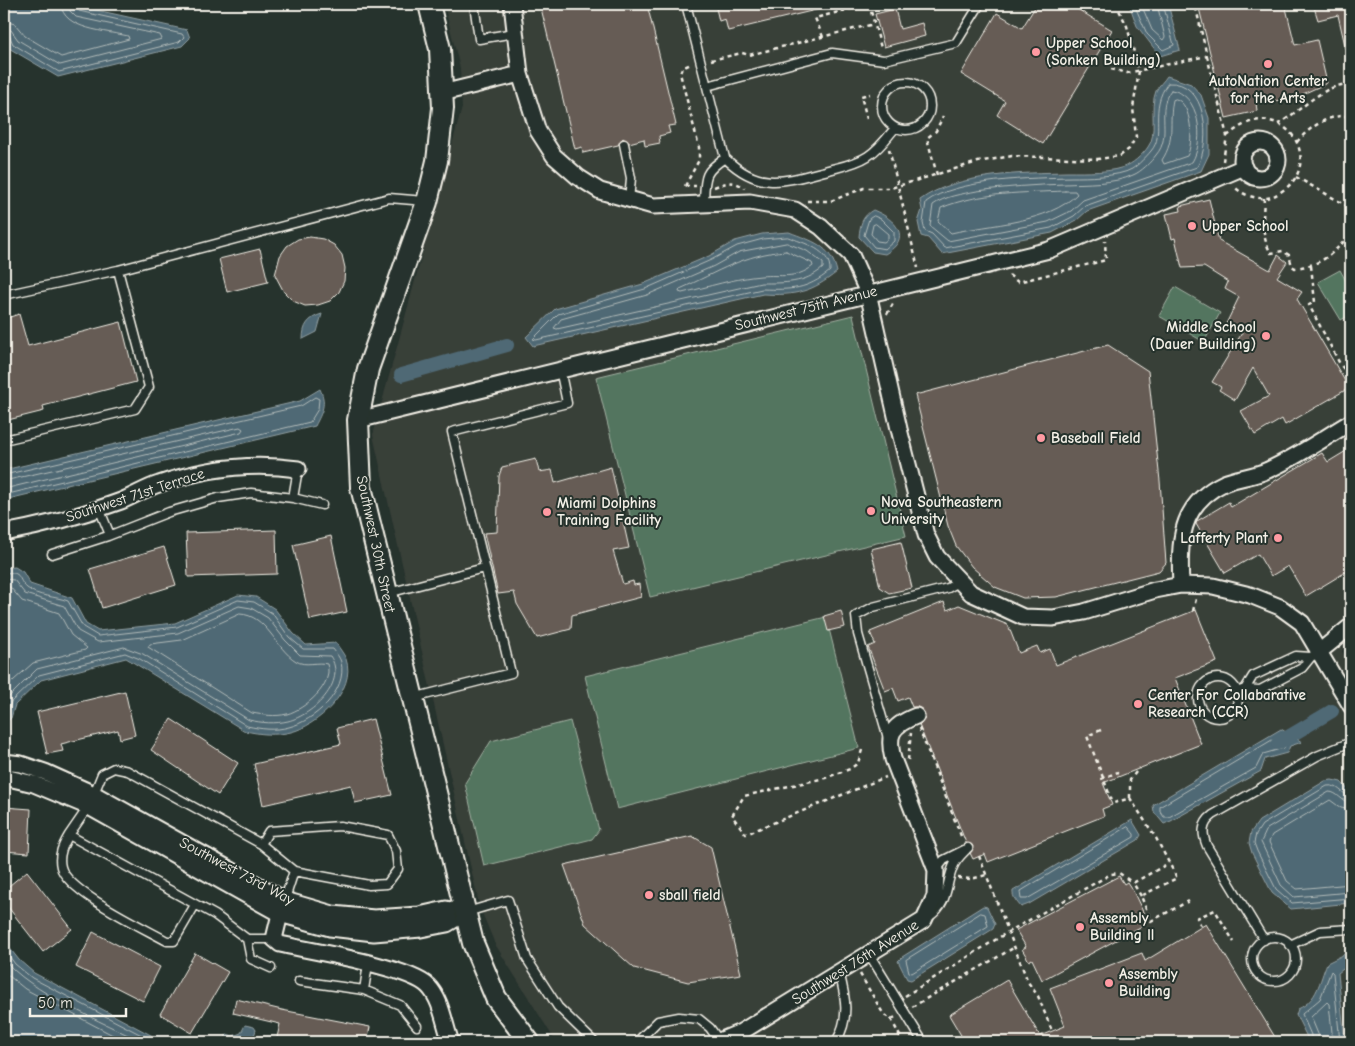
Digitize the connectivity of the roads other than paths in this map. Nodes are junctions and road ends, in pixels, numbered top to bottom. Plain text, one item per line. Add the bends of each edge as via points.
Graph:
1 (429, 4) edge
2 (474, 4) edge
3 (512, 4) edge
4 (686, 4) edge
5 (980, 4) edge
6 (514, 34) junction
7 (520, 74) junction
8 (707, 86) junction
9 (442, 92) junction
10 (895, 128) junction
11 (624, 144) dead end
12 (725, 158) junction
13 (1244, 167) dead end
14 (629, 201) junction
15 (427, 202) junction
16 (704, 203) junction
17 (118, 270) junction
18 (868, 293) junction
19 (4, 295) edge
20 (560, 370) junction
21 (358, 420) junction
22 (1351, 422) edge
23 (4, 440) edge
24 (298, 469) joint
25 (293, 498) junction
26 (322, 505) dead end
27 (99, 508) junction
28 (4, 534) edge
29 (110, 535) junction
30 (52, 554) dead end
31 (484, 568) junction
32 (959, 582) junction
33 (1182, 586) junction
34 (386, 593) junction
35 (1351, 626) edge
36 (1315, 654) junction
37 (1274, 667) junction
38 (1280, 680) junction
39 (1241, 691) junction
40 (412, 698) junction
41 (1351, 706) edge
42 (916, 716) dead end
43 (889, 742) junction
44 (1351, 742) edge
45 (4, 762) edge
46 (4, 777) edge
47 (92, 800) junction
48 (68, 835) junction
49 (261, 844) junction
50 (936, 870) junction
51 (294, 872) junction
52 (195, 905) junction
53 (282, 907) junction
54 (465, 913) junction
55 (924, 920) junction
56 (1351, 929) edge
57 (247, 939) junction
58 (274, 939) junction
59 (1264, 940) junction
60 (1290, 945) junction
61 (869, 954) junction
62 (368, 964) junction
63 (271, 968) dead end
64 (839, 972) junction
65 (300, 981) dead end
66 (364, 990) junction
67 (416, 1026) dead end
68 (451, 1042) edge
69 (529, 1042) edge
70 (594, 1042) edge
71 (637, 1042) edge
72 (719, 1042) edge
73 (836, 1042) edge
74 (923, 1042) edge

1 - 9 street, Southwest 30th Street via 440,49
2 - 6 lane via 479,39
3 - 6 street
4 - 8 lane
5 - 8 lane via 956,43 884,60 832,53
6 - 7 street
7 - 9 street
7 - 14 street via 538,131 554,156 600,191
8 - 12 lane
9 - 15 street, Southwest 30th Street via 437,161
10 - 10 lane via 911,130 929,115 929,99 920,86 905,82 890,87 885,94 882,101 884,117
10 - 12 lane via 884,142 860,161 786,181 752,178
11 - 14 lane via 631,178
12 - 16 lane via 705,176
13 - 18 street, Southwest 75th Avenue via 1228,184 1049,250
14 - 16 street via 653,206
15 - 17 lane via 389,198
15 - 21 street, Southwest 30th Street via 368,369
16 - 18 street via 750,202 795,210 821,227 851,255
17 - 19 lane
17 - 23 lane via 149,386 135,409
18 - 20 street, Southwest 75th Avenue
18 - 32 street via 926,535 937,557
20 - 21 street, Southwest 75th Avenue
20 - 31 lane via 567,403 452,432
21 - 34 street, Southwest 30th Street via 361,487
22 - 33 street via 1268,470 1224,483 1208,493 1187,517 1182,532
24 - 25 lane
24 - 27 street, Southwest 71st Terrace via 266,464 197,472
25 - 26 lane
25 - 29 lane via 252,493 218,498 169,512
27 - 28 street, Southwest 71st Terrace
27 - 29 lane
29 - 30 lane
31 - 34 lane
31 - 40 lane via 511,672
32 - 33 street via 971,594 1023,617 1053,618 1155,590
32 - 43 lane via 948,588 873,607 856,616 858,634
33 - 36 street via 1213,586 1250,594 1280,607 1302,623
34 - 40 street, Southwest 30th Street
35 - 36 street
36 - 37 lane via 1296,656
36 - 38 lane via 1302,668
36 - 41 street
37 - 38 lane
37 - 39 lane via 1253,676
38 - 39 lane via 1260,690
39 - 39 lane via 1226,679 1214,678 1199,690 1198,703 1205,714 1225,717 1235,708
40 - 54 street, Southwest 30th Street
42 - 43 street via 900,722
43 - 50 street, Southwest 76th Avenue
44 - 59 lane via 1309,760 1213,815 1204,825 1203,838 1207,846
45 - 47 street, Southwest 73rd Way via 45,772
46 - 47 street, Southwest 73rd Way
47 - 48 lane
47 - 49 lane via 102,774 114,768 128,771
47 - 53 street, Southwest 73rd Way
48 - 52 lane
48 - 52 lane via 60,852 61,869 82,893 167,941 174,941
49 - 51 lane
49 - 51 lane via 269,832 340,826 388,835 396,851 398,869 387,884 369,885
50 - 55 street, Southwest 76th Avenue via 935,896
50 - 55 lane via 949,857 968,848 953,867 939,909
51 - 53 lane
52 - 57 lane
53 - 54 street, Southwest 73rd Way via 330,928 374,933 447,924
53 - 58 street
54 - 69 street, Southwest 30th Street via 490,986 507,1015
54 - 70 lane via 508,900 527,959 558,1007
55 - 61 street, Southwest 76th Avenue
56 - 60 lane via 1320,930
57 - 58 lane
57 - 63 lane via 251,959
58 - 62 street via 280,944
59 - 60 lane via 1278,938
59 - 60 lane via 1254,950 1252,964 1260,976 1273,981 1292,972 1296,958
61 - 64 street, Southwest 76th Avenue
61 - 74 lane
62 - 66 lane
62 - 68 street via 414,976 428,985 438,999
64 - 72 street, Southwest 76th Avenue
64 - 73 lane via 846,1009
65 - 66 lane
66 - 67 lane via 400,1004
71 - 72 lane via 658,1021 679,1017 699,1019

